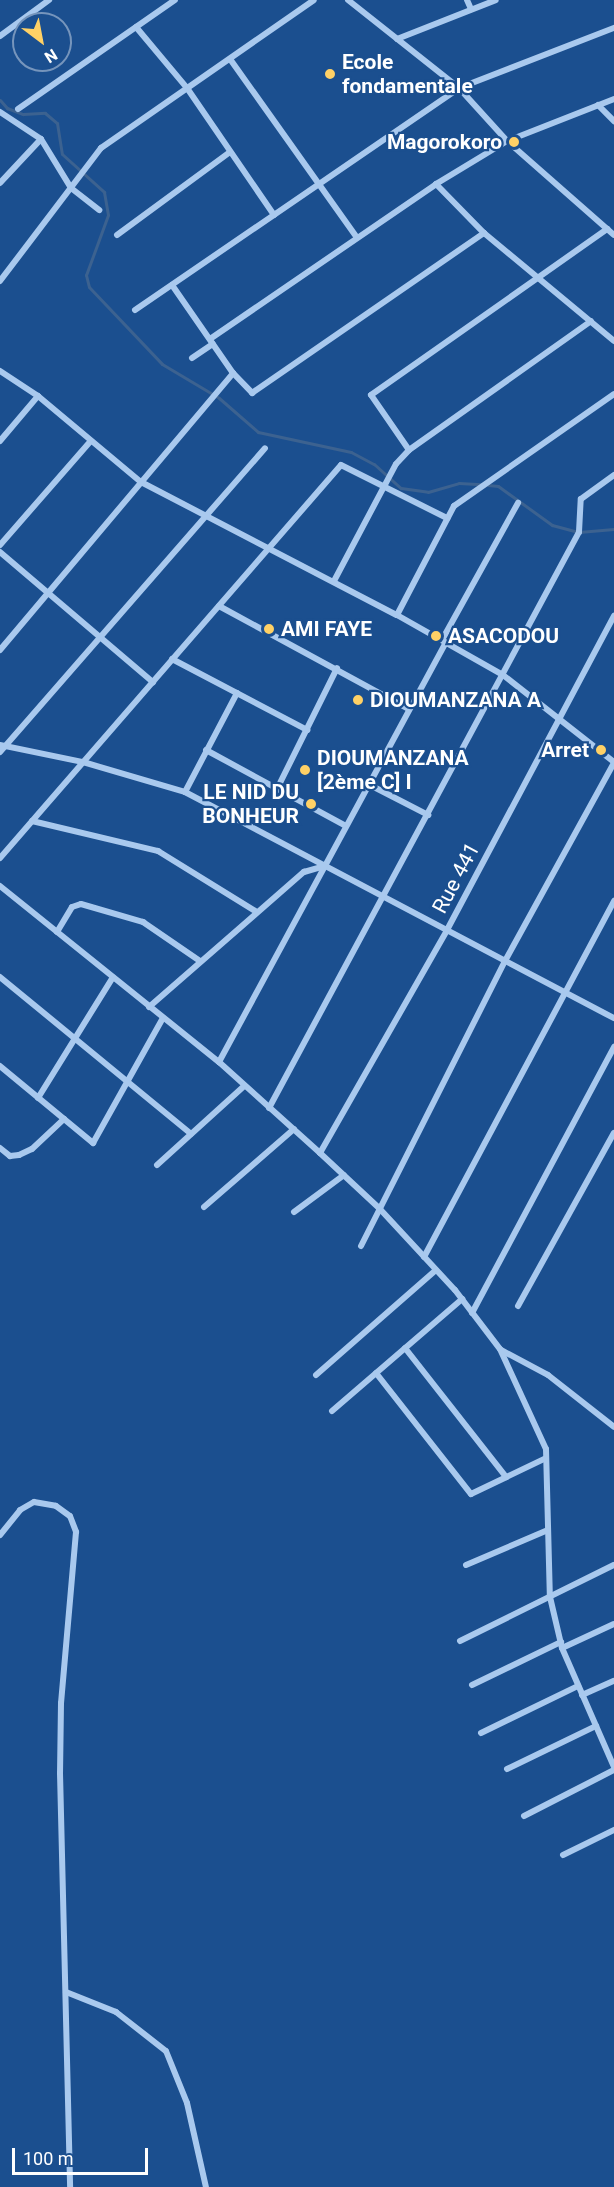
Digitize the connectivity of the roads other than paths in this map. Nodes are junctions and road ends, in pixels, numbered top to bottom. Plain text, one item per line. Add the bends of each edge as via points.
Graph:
1 (50, 0) edge
2 (175, 0) edge
3 (314, 0) edge
4 (348, 0) edge
5 (467, 0) edge
6 (496, 0) edge
7 (471, 9) junction
8 (136, 27) junction
9 (614, 28) edge
10 (0, 36) edge
11 (397, 39) junction
12 (230, 59) junction
13 (187, 88) junction
14 (459, 88) junction
15 (614, 99) edge
16 (598, 105) junction
17 (18, 109) dead end
18 (0, 112) edge
19 (614, 121) edge
20 (40, 139) junction
21 (507, 141) junction
22 (230, 152) junction
23 (0, 183) edge
24 (318, 184) junction
25 (436, 184) junction
26 (71, 188) junction
27 (99, 210) dead end
28 (274, 214) junction
29 (607, 229) junction
30 (484, 233) junction
31 (117, 235) dead end
32 (614, 236) edge
33 (357, 238) junction
34 (537, 278) junction
35 (0, 281) edge
36 (172, 285) junction
37 (135, 310) dead end
38 (591, 321) junction
39 (212, 341) junction
40 (614, 341) edge
41 (192, 358) dead end
42 (0, 371) edge
43 (233, 373) junction
44 (614, 394) edge
45 (38, 396) junction
46 (0, 441) edge
47 (90, 441) junction
48 (265, 448) dead end
49 (409, 450) junction
50 (614, 475) edge
51 (141, 482) junction
52 (384, 485) junction
53 (518, 503) dead end
54 (208, 514) junction
55 (447, 518) junction
56 (0, 544) edge
57 (269, 548) junction
58 (0, 552) edge
59 (334, 581) junction
60 (48, 593) junction
61 (219, 606) junction
62 (397, 615) junction
63 (614, 616) edge
64 (100, 637) junction
65 (444, 642) junction
66 (0, 650) edge
67 (172, 659) junction
68 (337, 668) junction
69 (503, 675) junction
70 (153, 682) junction
71 (237, 693) junction
72 (409, 709) junction
73 (560, 717) junction
74 (307, 730) junction
75 (2, 746) edge
76 (206, 750) junction
77 (0, 752) edge
78 (83, 762) junction
79 (614, 763) edge
80 (368, 784) junction
81 (277, 789) junction
82 (185, 792) junction
83 (428, 815) junction
84 (32, 821) junction
85 (346, 826) junction
86 (0, 858) edge
87 (326, 866) junction
88 (0, 886) edge
89 (383, 897) junction
90 (614, 902) edge
91 (255, 911) junction
92 (447, 930) junction
93 (57, 932) junction
94 (505, 961) junction
95 (200, 962) junction
96 (0, 977) edge
97 (112, 977) junction
98 (565, 992) junction
99 (149, 1007) junction
100 (163, 1018) junction
101 (614, 1018) edge
102 (75, 1038) junction
103 (614, 1047) edge
104 (219, 1062) junction
105 (0, 1066) edge
106 (127, 1081) junction
107 (244, 1086) junction
108 (38, 1098) junction
109 (269, 1108) junction
110 (64, 1119) junction
111 (294, 1129) junction
112 (614, 1133) edge
113 (191, 1134) junction
114 (606, 1147) junction
115 (0, 1148) edge
116 (614, 1151) edge
117 (320, 1153) junction
118 (157, 1165) dead end
119 (344, 1175) junction
120 (204, 1207) dead end
121 (380, 1208) junction
122 (294, 1212) dead end
123 (361, 1246) dead end
124 (424, 1257) junction
125 (436, 1270) junction
126 (462, 1299) junction
127 (518, 1306) dead end
128 (472, 1312) junction
129 (405, 1348) junction
130 (500, 1349) junction
131 (376, 1372) junction
132 (316, 1375) dead end
133 (332, 1410) dead end
134 (614, 1427) edge
135 (546, 1458) junction
136 (506, 1477) junction
137 (548, 1530) junction
138 (0, 1535) edge
139 (466, 1565) dead end
140 (614, 1565) edge
141 (550, 1597) junction
142 (614, 1624) edge
143 (460, 1641) dead end
144 (561, 1645) junction
145 (614, 1681) edge
146 (472, 1685) dead end
147 (578, 1686) junction
148 (582, 1695) junction
149 (596, 1726) junction
150 (482, 1732) dead end
151 (614, 1768) edge
152 (507, 1769) dead end
153 (524, 1816) dead end
154 (614, 1830) edge
155 (562, 1855) dead end
156 (66, 1992) junction
157 (70, 2187) edge
158 (206, 2187) edge

1 - 10 street
2 - 8 street
3 - 12 street
4 - 11 street
5 - 7 street
6 - 7 street
7 - 11 street
8 - 13 street
8 - 17 street
9 - 14 street
11 - 14 street
12 - 13 street
12 - 24 street
13 - 22 street
13 - 26 street via 101,148
14 - 21 street
14 - 24 street
15 - 16 street
16 - 19 street
16 - 21 street
18 - 20 street
20 - 23 street
20 - 26 street
21 - 25 street
21 - 29 street
22 - 28 street
22 - 31 street
24 - 28 street
24 - 33 street
25 - 30 street
25 - 33 street
26 - 27 street
26 - 35 street
28 - 36 street
29 - 32 street
29 - 34 street
30 - 34 street
30 - 43 street via 252,393
33 - 39 street
34 - 38 street
34 - 49 street via 371,395
36 - 37 street
36 - 39 street
38 - 40 street
38 - 49 street
39 - 41 street
39 - 43 street
42 - 45 street
43 - 51 street
44 - 55 street via 454,506
45 - 46 street
45 - 47 street
47 - 51 street
47 - 56 street
48 - 54 street
49 - 52 street
50 - 69 street via 581,499 579,532
51 - 54 street
51 - 60 street
52 - 55 street
52 - 57 street via 341,465
52 - 59 street
53 - 65 street
54 - 57 street
54 - 64 street
55 - 62 street
57 - 59 street
57 - 61 street
58 - 60 street
59 - 62 street
60 - 64 street
60 - 66 street
61 - 67 street
61 - 68 street
62 - 65 street
63 - 73 street, Rue 441
64 - 70 street
64 - 75 street
65 - 69 street
65 - 72 street
67 - 70 street
67 - 71 street
68 - 72 street
68 - 74 street
69 - 73 street
69 - 83 street
70 - 78 street
71 - 74 street
71 - 76 street
72 - 80 street
73 - 79 street
73 - 92 street, Rue 441
74 - 81 street
75 - 77 street
75 - 78 street
76 - 81 street
76 - 82 street
78 - 82 street
78 - 84 street
79 - 94 street
80 - 83 street
80 - 85 street
81 - 85 street
82 - 87 street
83 - 89 street
84 - 86 street
84 - 91 street via 158,850
85 - 87 street
87 - 89 street
87 - 91 street via 304,872
87 - 104 street
88 - 93 street
89 - 92 street
89 - 109 street
90 - 98 street
91 - 95 street
92 - 94 street
92 - 117 street, Rue 441
93 - 95 street via 72,907 81,904 143,922
93 - 97 street
94 - 98 street
94 - 121 street
95 - 99 street
96 - 102 street
97 - 99 street
97 - 102 street
98 - 101 street
98 - 124 street
99 - 100 street
100 - 104 street
100 - 106 street
102 - 106 street
102 - 108 street
103 - 128 street
104 - 107 street
105 - 108 street
106 - 110 street via 93,1143
106 - 113 street
107 - 109 street
107 - 113 street
108 - 110 street
109 - 111 street
110 - 115 street via 33,1149 20,1155 10,1156
111 - 117 street
111 - 120 street
112 - 114 street
113 - 118 street
114 - 116 street
114 - 127 street
117 - 119 street
119 - 121 street
119 - 122 street
121 - 123 street
121 - 124 street
124 - 125 street
125 - 126 street
125 - 132 street
126 - 128 street
126 - 129 street
128 - 130 street
129 - 131 street
129 - 136 street
130 - 134 street via 548,1375
130 - 135 street via 546,1449
131 - 133 street
131 - 136 street via 471,1494
135 - 136 street
135 - 137 street
137 - 139 street
137 - 141 street
138 - 156 street via 20,1510 34,1502 56,1506 70,1516 76,1533 61,1703
140 - 141 street
141 - 143 street
141 - 144 street
142 - 144 street
144 - 146 street
144 - 147 street
145 - 148 street
147 - 148 street
147 - 150 street
148 - 149 street
149 - 151 street
149 - 152 street
151 - 153 street
154 - 155 street
156 - 157 street
156 - 158 street via 116,2012 166,2051 187,2103

